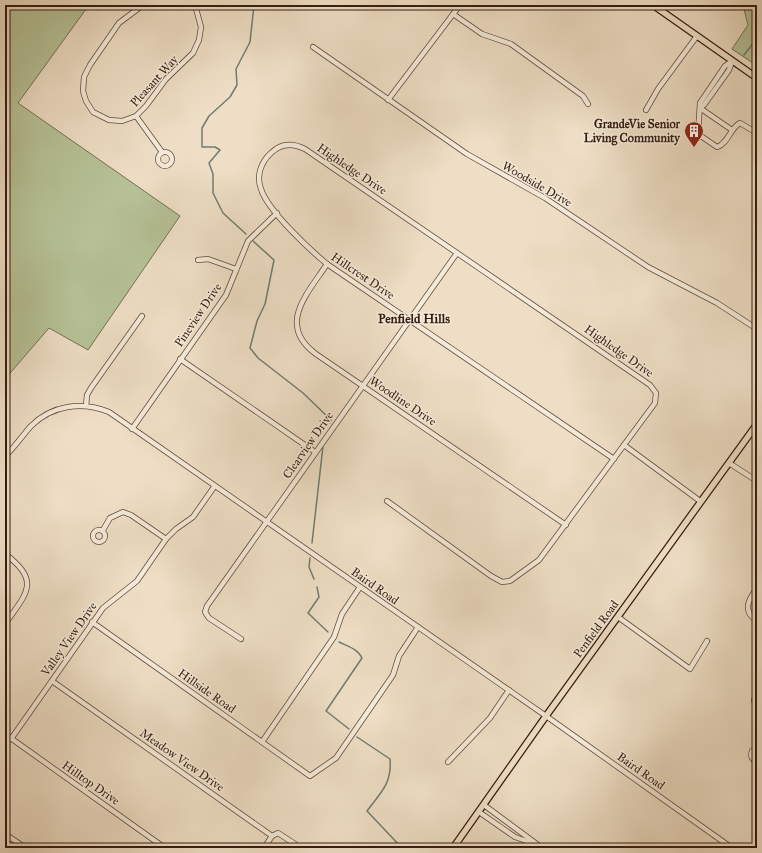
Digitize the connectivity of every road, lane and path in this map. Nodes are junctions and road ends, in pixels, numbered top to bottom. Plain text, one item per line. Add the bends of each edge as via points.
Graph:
1 (143, 5) edge
2 (195, 5) edge
3 (460, 5) edge
4 (653, 5) edge
5 (453, 14) junction
6 (697, 36) junction
7 (312, 47) dead end
8 (732, 61) junction
9 (757, 78) edge
10 (388, 100) junction
11 (588, 104) dead end
12 (700, 108) junction
13 (646, 110) dead end
14 (136, 116) junction
15 (732, 130) junction
16 (757, 133) edge
17 (162, 152) dead end
18 (264, 161) joint
19 (277, 213) junction
20 (457, 253) junction
21 (198, 260) dead end
22 (328, 264) junction
23 (236, 269) junction
24 (142, 316) dead end
25 (410, 319) junction
26 (757, 329) edge
27 (180, 359) junction
28 (363, 385) junction
29 (86, 406) junction
30 (757, 424) edge
31 (132, 429) junction
32 (624, 445) junction
33 (315, 452) junction
34 (5, 456) edge
35 (614, 459) junction
36 (729, 462) junction
37 (757, 482) edge
38 (214, 487) junction
39 (387, 501) dead end
40 (700, 502) junction
41 (266, 522) junction
42 (566, 525) junction
43 (103, 530) dead end
44 (166, 539) junction
45 (5, 554) edge
46 (360, 587) junction
47 (757, 588) edge
48 (618, 617) junction
49 (757, 621) edge
50 (92, 622) junction
51 (5, 624) edge
52 (418, 627) junction
53 (241, 639) dead end
54 (708, 641) dead end
55 (52, 681) junction
56 (509, 690) junction
57 (757, 692) edge
58 (757, 711) edge
59 (546, 716) junction
60 (5, 734) edge
61 (12, 739) junction
62 (262, 742) junction
63 (757, 748) edge
64 (448, 762) dead end
65 (757, 762) edge
66 (484, 805) junction
67 (479, 812) junction
68 (5, 834) edge
69 (272, 836) junction
70 (10, 838) junction
71 (5, 844) edge
72 (540, 847) edge
73 (26, 848) edge
74 (165, 848) edge
75 (264, 848) edge
76 (301, 848) edge
77 (454, 848) edge
78 (732, 848) edge

1 - 14 street, Pleasant Way via 124,18 113,30 86,71 82,84 86,101 93,112 102,118 122,121
2 - 14 street, Pleasant Way via 201,27 196,47
3 - 5 street
4 - 6 main road
5 - 10 street
5 - 11 street via 482,34 511,44 583,96
6 - 8 main road
6 - 13 street via 658,89
7 - 10 street, Woodside Drive
8 - 9 main road
8 - 12 street via 725,66 700,103
10 - 26 street, Woodside Drive via 472,158 545,198 648,267 717,303
12 - 15 street
12 - 15 street via 699,135 717,147 722,145
14 - 17 street
15 - 16 street via 740,123
18 - 19 street, Hillcrest Drive via 260,171 260,187 266,200
18 - 20 street, Highledge Drive via 280,146 289,145 305,149
19 - 22 street, Hillcrest Drive via 307,247
19 - 23 street, Pineview Drive via 248,241
20 - 25 street, Clearview Drive
20 - 32 street, Highledge Drive via 654,389 657,396 655,403
21 - 23 street via 208,259
22 - 25 street, Hillcrest Drive
22 - 28 street, Woodline Drive via 298,310 298,332 310,349
23 - 27 street, Pineview Drive via 226,295
24 - 29 street via 91,388
25 - 28 street, Clearview Drive
25 - 35 street, Hillcrest Drive
27 - 31 street, Pineview Drive
27 - 33 street
28 - 33 street, Clearview Drive
28 - 42 street, Woodline Drive
29 - 31 street, Baird Road via 109,412
29 - 34 street, Baird Road via 64,407 48,412 32,425
30 - 36 main road, Penfield Road
31 - 38 street, Baird Road
32 - 35 street, Highledge Drive
32 - 40 street
33 - 41 street, Clearview Drive
35 - 42 street, Highledge Drive
36 - 37 street
36 - 40 main road, Penfield Road
38 - 41 street, Baird Road
38 - 44 street, Valley View Drive via 193,517
39 - 42 street, Highledge Drive via 491,576 504,582 513,580 539,560
40 - 48 main road, Penfield Road
41 - 46 street, Baird Road
41 - 53 street, Clearview Drive via 205,609 209,618
43 - 44 street via 110,518 123,512
44 - 50 street, Valley View Drive via 136,581 108,602
45 - 51 street via 21,567 27,583 25,595
46 - 52 street, Baird Road
46 - 62 street via 342,614 334,637
47 - 49 street via 747,607
48 - 54 street via 690,670
48 - 59 main road, Penfield Road
50 - 55 street, Valley View Drive
50 - 62 street, Hillside Road
52 - 56 street, Baird Road
52 - 62 street, Hillside Road via 399,656 393,675 336,758 310,776
55 - 61 street, Valley View Drive
55 - 69 street, Meadow View Drive
56 - 59 street, Baird Road
56 - 64 street via 490,718
57 - 58 street via 754,700
59 - 66 main road, Penfield Road
59 - 78 street, Baird Road
60 - 61 street, Hilltop Drive
61 - 74 street, Hilltop Drive
63 - 65 street via 752,751 751,756
66 - 67 main road, Penfield Road
66 - 72 street
67 - 72 street via 515,837
67 - 77 main road, Penfield Road
68 - 70 street
69 - 75 street
69 - 76 street, Meadow View Drive via 280,833
70 - 71 street
70 - 73 street

